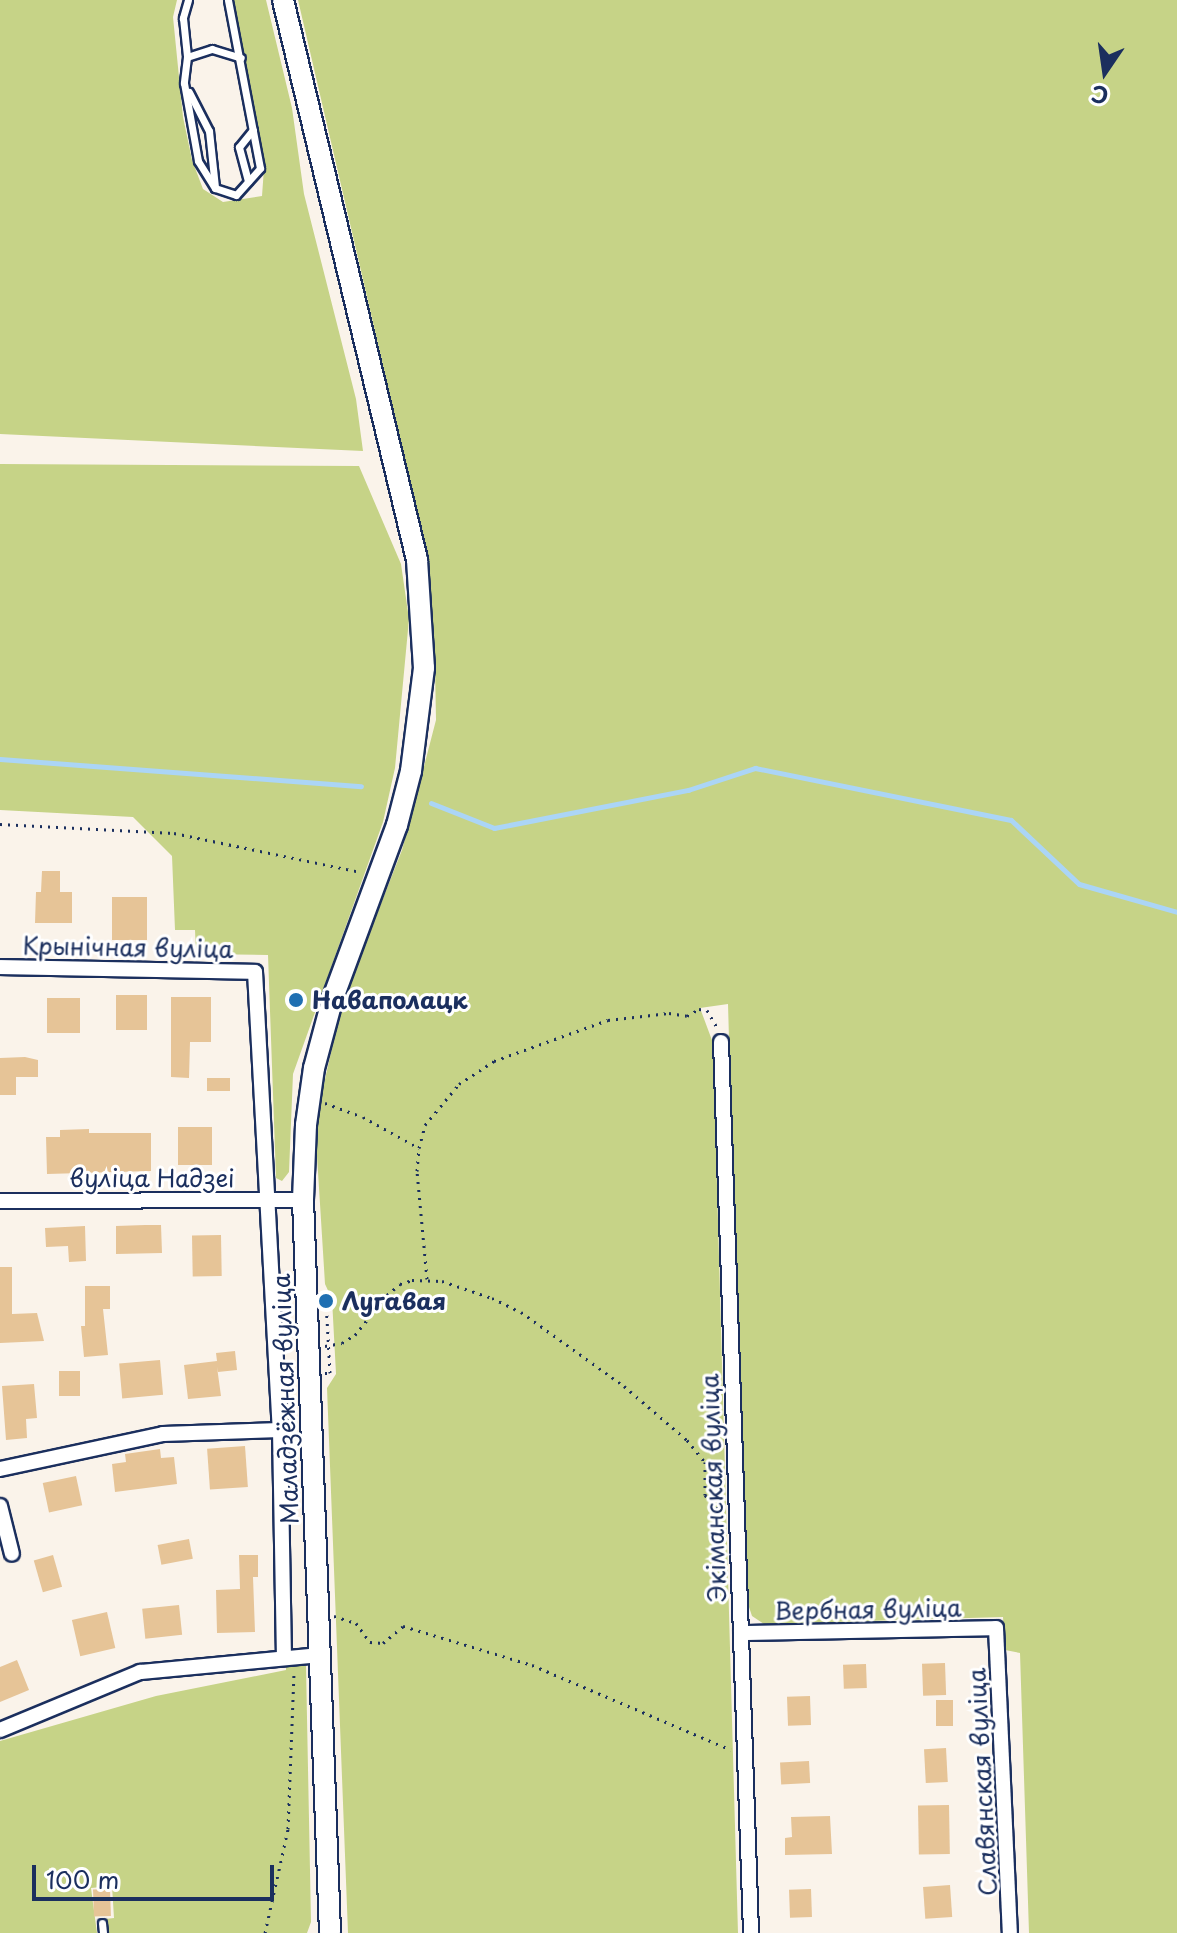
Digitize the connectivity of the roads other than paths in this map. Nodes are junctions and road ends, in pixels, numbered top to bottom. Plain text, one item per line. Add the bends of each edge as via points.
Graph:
1 (188, 0) edge
2 (228, 0) edge
3 (283, 0) edge
4 (187, 57) junction
5 (241, 58) junction
6 (184, 83) junction
7 (253, 130) junction
8 (248, 181) junction
9 (215, 188) junction
10 (0, 967) edge
11 (721, 1042) road end
12 (269, 1200) junction
13 (303, 1200) junction
14 (0, 1201) edge
15 (280, 1430) junction
16 (0, 1469) edge
17 (0, 1506) edge
18 (12, 1554) dead end
19 (996, 1628) joint
20 (741, 1633) junction
21 (321, 1655) junction
22 (284, 1656) junction
23 (0, 1730) edge
24 (102, 1923) dead end
25 (103, 1933) edge
26 (330, 1933) edge
27 (751, 1933) edge
28 (1010, 1933) edge

1 - 4 lane via 183,18
2 - 5 lane
3 - 13 main road, Маладзёжная вуліца via 417,560 424,668 420,720 401,812 332,1001 310,1098
4 - 5 lane via 212,49
4 - 6 lane
5 - 7 lane
6 - 9 lane via 198,161
6 - 9 lane via 209,131
7 - 8 lane via 260,168
7 - 8 lane via 239,147
8 - 9 lane via 236,195
10 - 12 street, Крынічная вуліца via 255,972
11 - 20 street, Экіманская вуліца
12 - 13 street, вуліца Надзеі
12 - 14 street, вуліца Надзеі
12 - 15 street
13 - 21 main road, Маладзёжная вуліца
15 - 16 street via 163,1434
15 - 22 street
17 - 18 street
19 - 20 street, Вербная вуліца
19 - 28 street, Славянская вуліца
20 - 27 street, Экіманская вуліца
21 - 22 street
21 - 26 main road, Маладзёжная вуліца
22 - 23 street via 140,1672
24 - 25 lane

